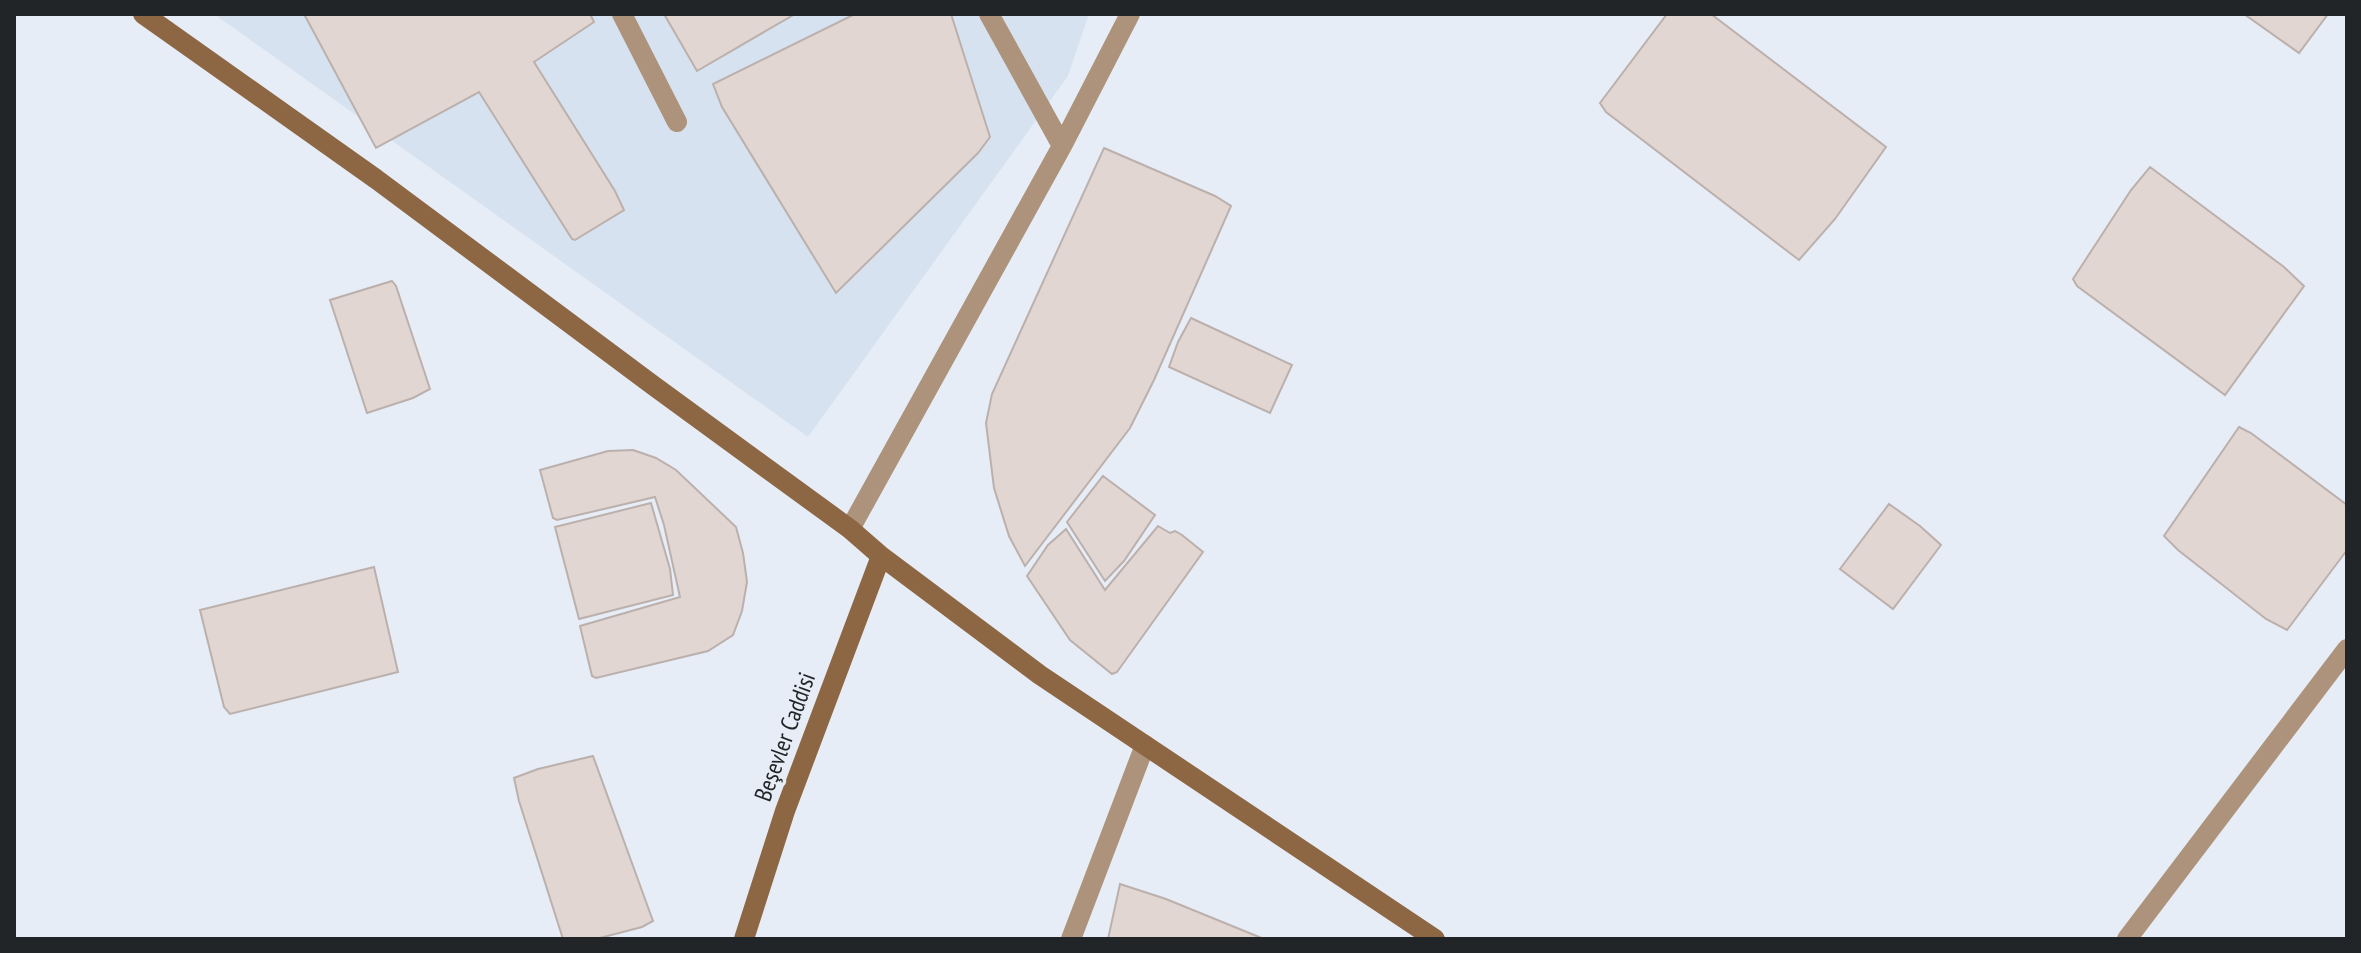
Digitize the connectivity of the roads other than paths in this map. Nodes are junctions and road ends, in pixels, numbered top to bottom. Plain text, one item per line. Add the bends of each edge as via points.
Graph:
1 (143, 14) edge
2 (622, 14) edge
3 (989, 14) edge
4 (1130, 14) edge
5 (677, 122) dead end
6 (1062, 146) junction
7 (850, 529) junction
8 (881, 556) junction
9 (2347, 649) edge
10 (1145, 745) junction
11 (744, 939) edge
12 (1071, 939) edge
13 (1435, 939) edge
14 (2127, 939) edge

1 - 7 street
2 - 5 street
3 - 6 street
4 - 6 street
6 - 7 street
7 - 8 street
8 - 10 street via 1040,675
8 - 11 street, Beşevler Caddisi via 785,811
9 - 14 street
10 - 12 street
10 - 13 street

